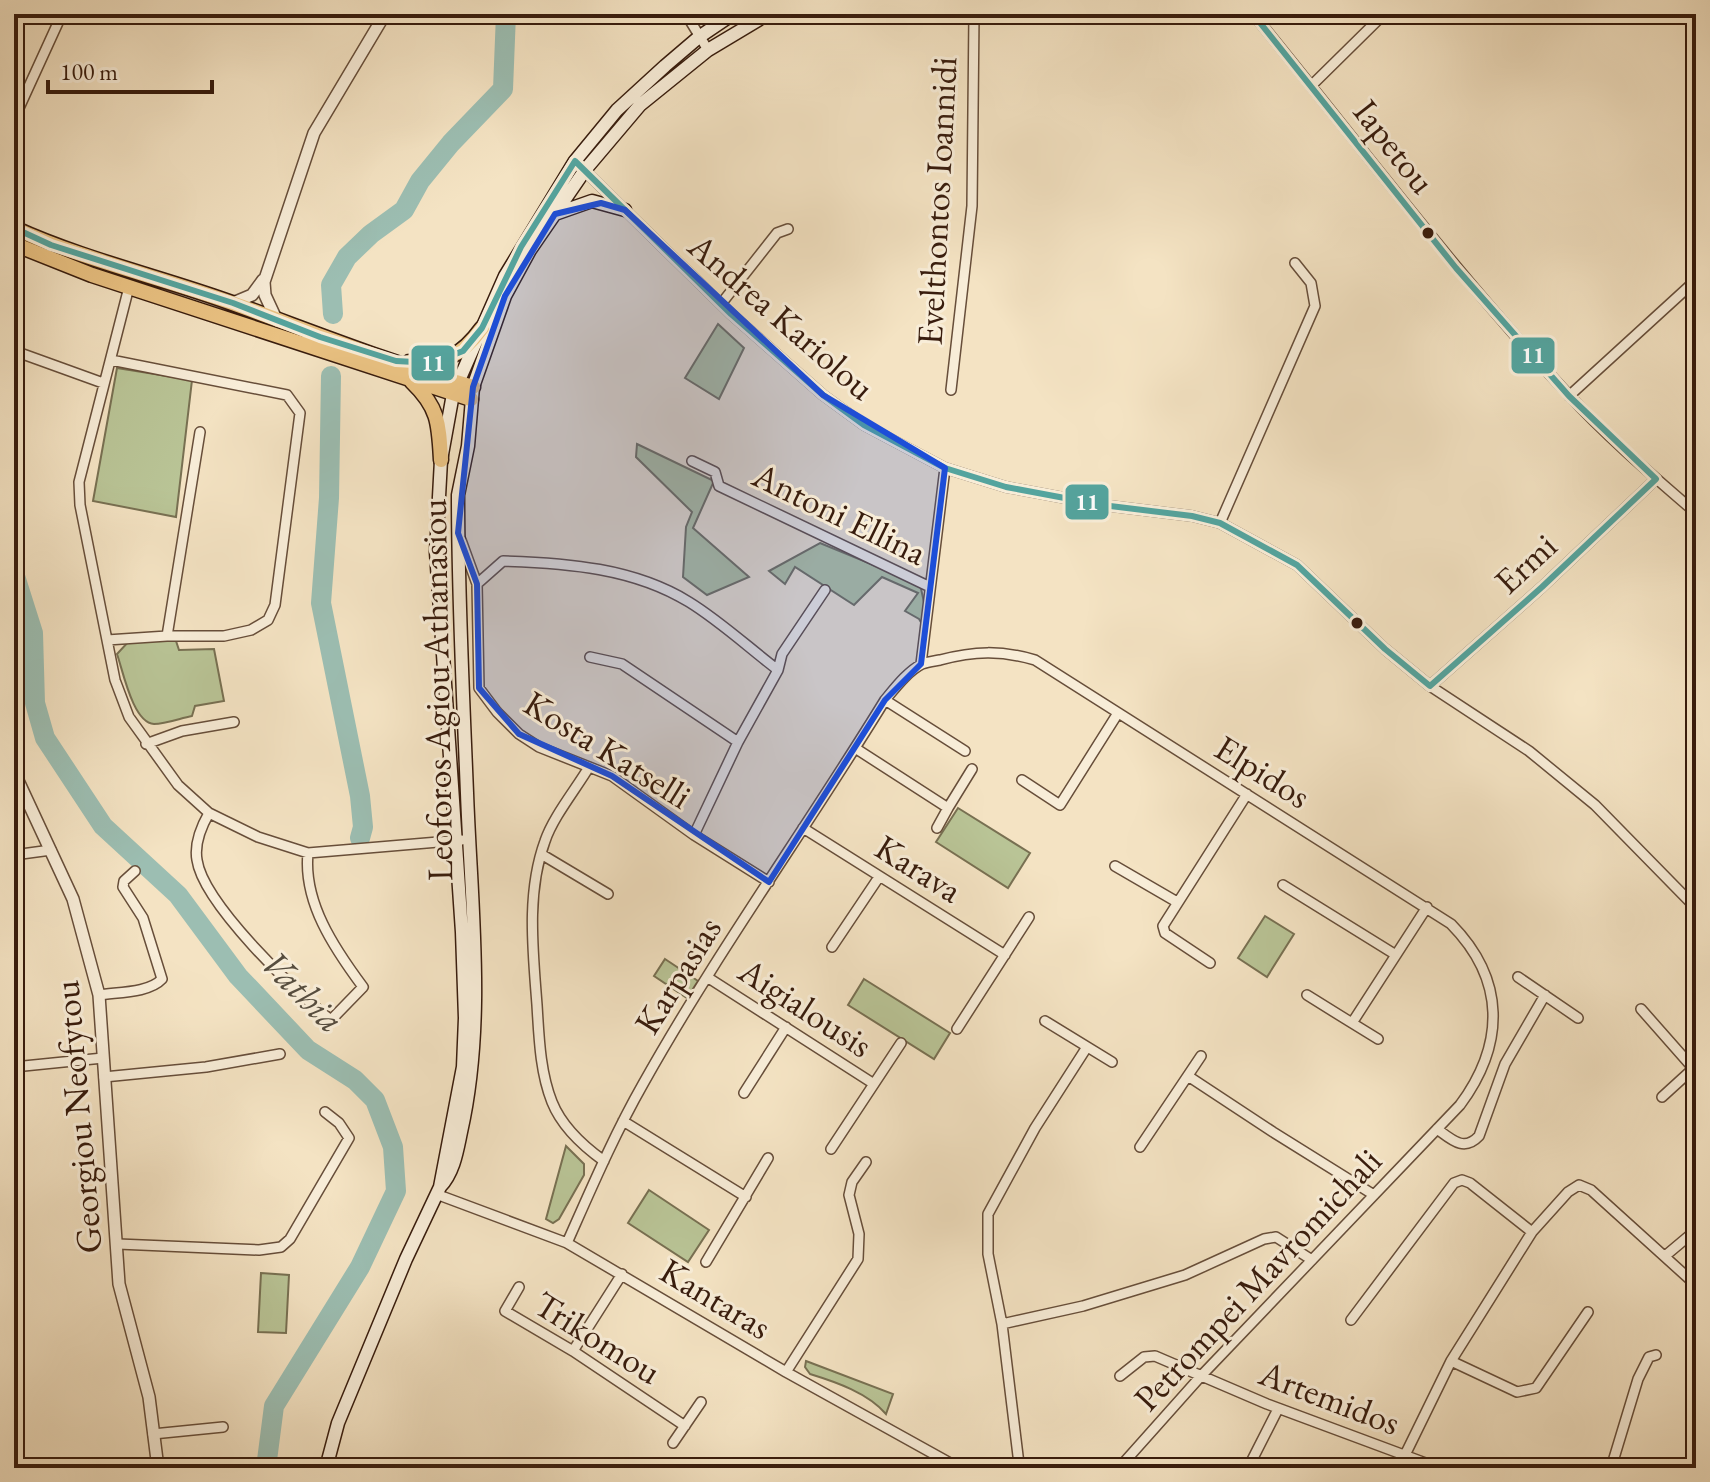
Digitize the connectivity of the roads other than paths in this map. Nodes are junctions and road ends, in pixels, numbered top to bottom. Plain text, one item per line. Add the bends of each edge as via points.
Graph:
1 (62, 14) edge
2 (385, 14) edge
3 (686, 14) edge
4 (733, 14) edge
5 (768, 14) edge
6 (974, 14) edge
7 (1384, 14) edge
8 (1253, 15) edge
9 (699, 37) junction
10 (708, 50) junction
11 (1311, 86) junction
12 (14, 119) edge
13 (575, 161) junction
14 (585, 170) junction
15 (625, 210) junction
16 (555, 214) junction
17 (14, 228) edge
18 (788, 229) dead end
19 (14, 244) edge
20 (1295, 263) dead end
21 (267, 273) junction
22 (1696, 280) edge
23 (129, 287) junction
24 (233, 303) junction
25 (721, 304) junction
26 (277, 321) junction
27 (482, 328) junction
28 (331, 347) junction
29 (20, 353) dead end
30 (111, 360) junction
31 (396, 361) junction
32 (408, 378) junction
33 (103, 383) junction
34 (951, 390) dead end
35 (464, 391) junction
36 (1569, 396) junction
37 (200, 432) dead end
38 (441, 460) junction
39 (692, 461) dead end
40 (945, 468) junction
41 (1656, 479) junction
42 (1696, 513) edge
43 (1220, 523) junction
44 (458, 533) junction
45 (477, 584) junction
46 (930, 587) junction
47 (825, 590) dead end
48 (167, 636) junction
49 (107, 640) junction
50 (590, 657) dead end
51 (921, 664) junction
52 (778, 670) junction
53 (1430, 686) junction
54 (885, 700) junction
55 (1118, 713) junction
56 (234, 722) dead end
57 (738, 742) junction
58 (146, 744) junction
59 (855, 748) junction
60 (965, 751) dead end
61 (589, 767) junction
62 (972, 769) dead end
63 (14, 772) edge
64 (1022, 780) dead end
65 (1247, 794) junction
66 (948, 808) junction
67 (209, 813) junction
68 (803, 828) junction
69 (937, 828) dead end
70 (694, 835) junction
71 (463, 840) junction
72 (51, 850) junction
73 (308, 853) junction
74 (541, 854) junction
75 (14, 855) edge
76 (1115, 866) dead end
77 (135, 871) dead end
78 (879, 877) junction
79 (769, 882) junction
80 (1283, 885) dead end
81 (608, 894) dead end
82 (1177, 902) junction
83 (1427, 907) junction
84 (1696, 908) edge
85 (1029, 917) dead end
86 (832, 947) dead end
87 (1005, 955) junction
88 (1396, 955) junction
89 (1210, 963) dead end
90 (707, 977) junction
91 (1518, 977) dead end
92 (99, 995) junction
93 (1307, 995) dead end
94 (1545, 995) junction
95 (1641, 1009) dead end
96 (1578, 1018) dead end
97 (1045, 1021) dead end
98 (1352, 1023) junction
99 (786, 1027) junction
100 (957, 1029) dead end
101 (1378, 1039) dead end
102 (901, 1043) dead end
103 (1087, 1047) junction
104 (280, 1054) dead end
105 (1201, 1056) dead end
106 (103, 1058) junction
107 (1112, 1062) dead end
108 (14, 1067) edge
109 (1695, 1067) edge
110 (1188, 1076) junction
111 (104, 1077) junction
112 (874, 1084) junction
113 (744, 1093) dead end
114 (1662, 1097) dead end
115 (325, 1112) dead end
116 (623, 1121) junction
117 (1437, 1129) junction
118 (1140, 1147) dead end
119 (831, 1149) dead end
120 (768, 1158) dead end
121 (604, 1161) junction
122 (866, 1162) dead end
123 (438, 1191) junction
124 (1374, 1195) junction
125 (746, 1197) junction
126 (1696, 1230) edge
127 (1532, 1232) junction
128 (567, 1243) junction
129 (118, 1244) junction
130 (1665, 1256) junction
131 (1312, 1260) junction
132 (706, 1262) dead end
133 (622, 1274) junction
134 (1696, 1285) edge
135 (519, 1287) dead end
136 (1588, 1312) dead end
137 (1351, 1320) dead end
138 (1002, 1324) junction
139 (573, 1351) junction
140 (1656, 1355) dead end
141 (1451, 1361) junction
142 (786, 1372) junction
143 (1120, 1376) dead end
144 (1201, 1376) junction
145 (701, 1402) dead end
146 (1278, 1409) junction
147 (685, 1426) junction
148 (223, 1427) dead end
149 (153, 1434) junction
150 (673, 1443) dead end
151 (1405, 1455) junction
152 (158, 1468) edge
153 (326, 1468) edge
154 (959, 1468) edge
155 (1017, 1468) edge
156 (1119, 1468) edge
157 (1248, 1468) edge
158 (1439, 1468) edge
159 (1611, 1468) edge

1 - 12 street
2 - 21 street via 314,133
3 - 9 street
4 - 9 main road, Leoforos Agiou Athanasiou
5 - 10 main road, Leoforos Agiou Athanasiou
6 - 34 street, Evelthontos Ioannidi via 972,206
7 - 11 street
8 - 11 street, Iapetou
9 - 10 street
9 - 13 main road, Leoforos Agiou Athanasiou via 617,110
10 - 14 main road, Leoforos Agiou Athanasiou via 640,105
11 - 36 street, Iapetou via 1456,268
13 - 14 street, Andrea Kariolou
13 - 27 main road, Leoforos Agiou Athanasiou via 521,247
14 - 15 street, Andrea Kariolou
14 - 16 main road, Leoforos Agiou Athanasiou
15 - 16 main road via 592,201
15 - 25 street, Andrea Kariolou
16 - 35 main road, Leoforos Agiou Athanasiou via 505,296
17 - 24 main road via 51,245
18 - 25 street via 777,233
19 - 23 main road
20 - 43 street via 1311,283 1315,306
21 - 24 street via 252,295
21 - 26 street via 265,295
22 - 36 street
23 - 28 main road
23 - 30 street
24 - 26 main road
25 - 40 street, Andrea Kariolou via 823,395 864,425
26 - 28 main road
27 - 31 main road via 454,356 433,363
27 - 35 main road, Leoforos Agiou Athanasiou
28 - 31 main road
28 - 32 main road
29 - 33 street
30 - 33 street
30 - 48 street via 287,395 300,413 275,605 268,620 224,636
31 - 35 main road
32 - 35 main road
32 - 38 main road via 435,410
33 - 49 street via 79,482
35 - 38 main road, Leoforos Agiou Athanasiou
35 - 44 main road, Leoforos Agiou Athanasiou via 468,446 458,495
36 - 41 street, Iapetou
37 - 48 street
38 - 71 main road, Leoforos Agiou Athanasiou via 436,557
39 - 46 street, Antoni Ellina via 715,472 719,486
40 - 43 street, Andrea Kariolou via 1046,496
40 - 46 street
41 - 42 street, Iapetou
41 - 53 street, Ermi
43 - 53 street, Andrea Kariolou via 1297,565
44 - 45 street, Kosta Katselli
44 - 71 main road, Leoforos Agiou Athanasiou
45 - 52 street via 503,561 602,569 693,605
45 - 61 street, Kosta Katselli via 479,688 519,734
46 - 51 street
47 - 52 street via 782,654
48 - 49 street
49 - 58 street via 129,717
50 - 57 street via 622,664
51 - 54 street
51 - 55 street, Elpidos via 969,653 1010,653 1035,660
52 - 57 street
53 - 84 street, Andrea Kariolou via 1529,751 1595,805
54 - 59 street
54 - 60 street
55 - 64 street via 1060,805
55 - 65 street, Elpidos
56 - 58 street
57 - 70 street
58 - 67 street via 178,785
59 - 66 street
59 - 68 street, Karpasias
61 - 70 street, Kosta Katselli via 612,776
61 - 74 street
62 - 66 street
63 - 72 street, Georgiou Neofytou
65 - 82 street
65 - 83 street, Elpidos
66 - 69 street
67 - 73 street
67 - 73 street via 196,845 203,878 254,945 331,1020 363,987 316,910 306,874
68 - 78 street, Karava
68 - 79 street, Karpasias
70 - 79 street, Kosta Katselli
71 - 73 street
71 - 123 main road, Leoforos Agiou Athanasiou via 464,1046
72 - 75 street
72 - 92 street, Georgiou Neofytou via 73,899
74 - 81 street
74 - 121 street via 533,940 543,1069 553,1104 566,1125
76 - 82 street
77 - 92 street via 123,887 143,918 162,979 147,987
78 - 86 street
78 - 87 street, Karava
79 - 90 street, Karpasias
80 - 88 street
82 - 89 street via 1163,926 1165,933
83 - 88 street
83 - 117 street, Elpidos via 1468,941 1490,985 1493,1009 1486,1062 1475,1085
85 - 87 street
87 - 100 street
88 - 98 street
90 - 99 street, Aigialousis
90 - 116 street, Karpasias
91 - 94 street
92 - 106 street, Georgiou Neofytou
93 - 98 street
94 - 96 street
94 - 117 street via 1505,1064 1479,1136 1472,1144 1458,1144
95 - 109 street
97 - 103 street
98 - 101 street
99 - 112 street, Aigialousis
99 - 113 street
102 - 112 street
103 - 107 street
103 - 138 street via 988,1214 988,1254
104 - 111 street
105 - 110 street
106 - 108 street
106 - 111 street, Georgiou Neofytou
109 - 114 street
110 - 118 street
110 - 124 street
111 - 129 street, Georgiou Neofytou
112 - 119 street
115 - 129 street via 349,1138 281,1247
116 - 121 street, Karpasias
116 - 125 street
117 - 124 street, Petrompei Mavromichali
120 - 125 street
121 - 128 street, Karpasias
122 - 142 street via 849,1195 859,1234 858,1259
123 - 128 street, Kantaras
123 - 153 main road, Leoforos Agiou Athanasiou via 338,1423
124 - 131 street, Petrompei Mavromichali
125 - 132 street
126 - 130 street
127 - 130 street via 1579,1185
127 - 137 street via 1470,1183 1454,1183
127 - 141 street
128 - 133 street, Kantaras
129 - 149 street, Georgiou Neofytou via 119,1284 149,1397
130 - 134 street
131 - 138 street via 1276,1237 1264,1239 1185,1275
131 - 144 street, Petrompei Mavromichali
133 - 139 street
133 - 142 street, Kantaras
135 - 139 street, Trikomou via 505,1311
136 - 141 street via 1536,1388 1527,1392
138 - 155 street
139 - 147 street, Trikomou
140 - 159 street via 1649,1357 1638,1379
141 - 151 street
142 - 154 street, Kantaras
143 - 144 street, Artemidos via 1144,1357 1155,1356
144 - 146 street, Artemidos
144 - 156 street, Petrompei Mavromichali
145 - 147 street
146 - 151 street, Artemidos
146 - 157 street
147 - 150 street
148 - 149 street
149 - 152 street, Georgiou Neofytou
151 - 158 street, Artemidos

